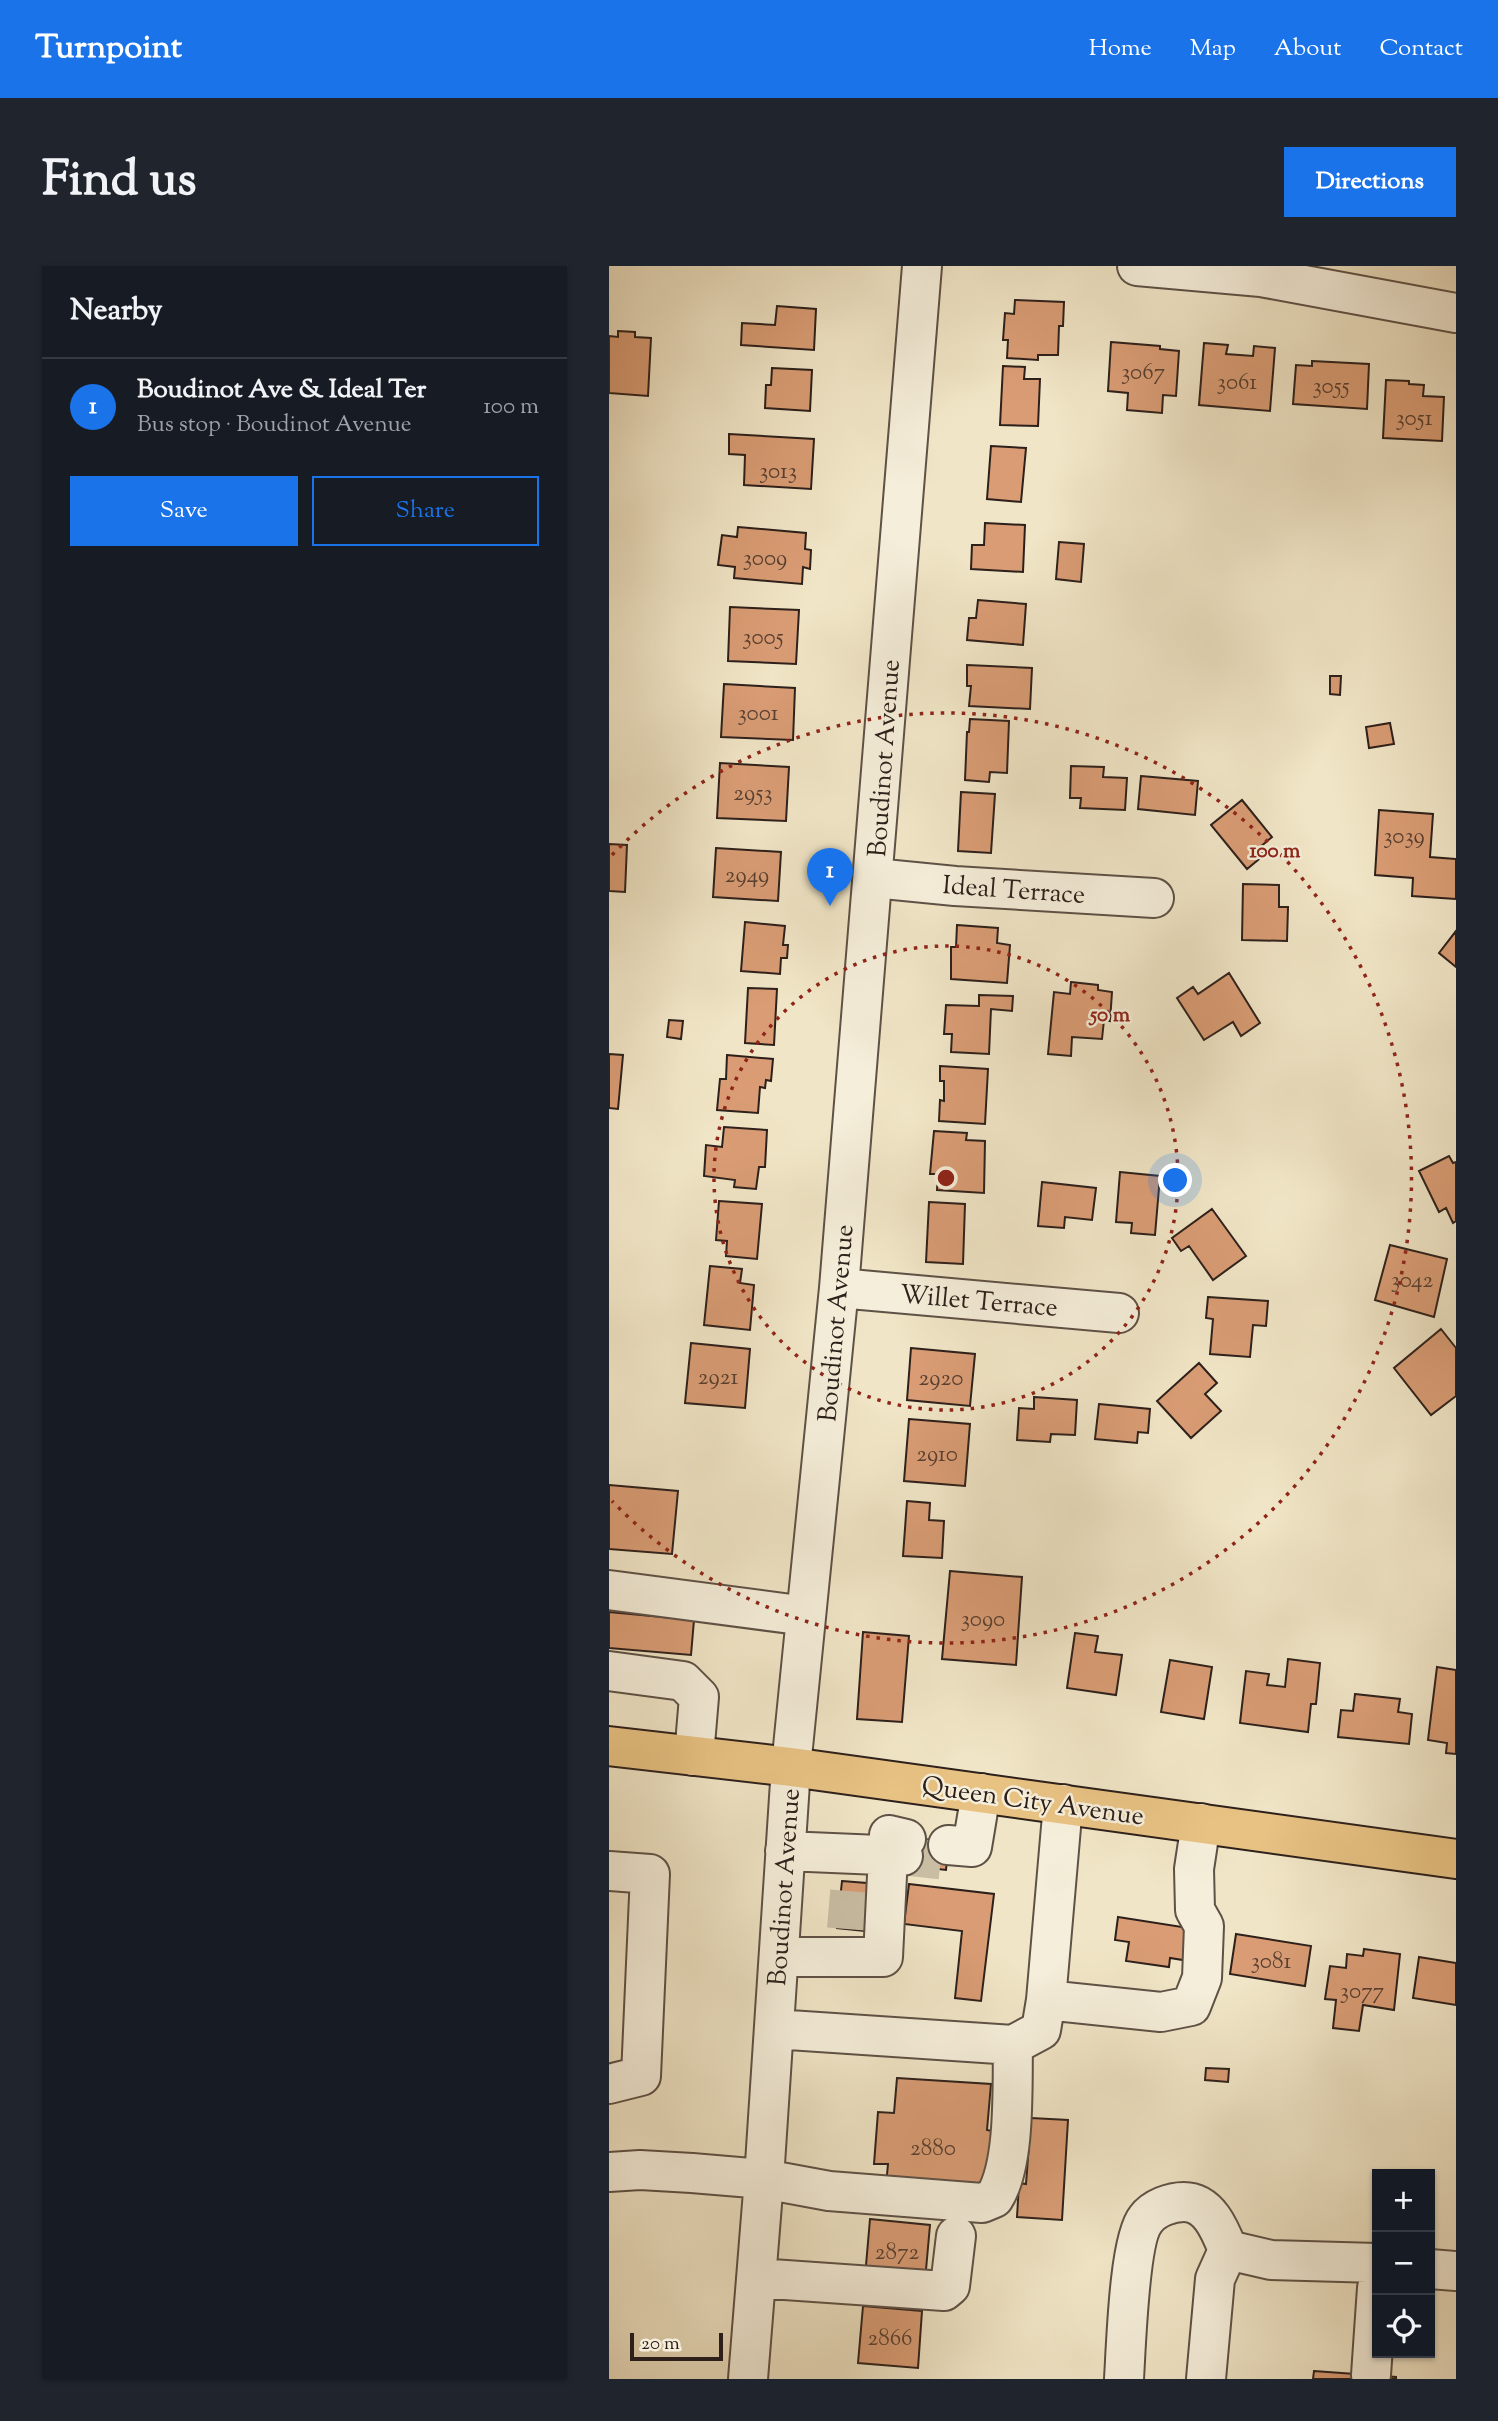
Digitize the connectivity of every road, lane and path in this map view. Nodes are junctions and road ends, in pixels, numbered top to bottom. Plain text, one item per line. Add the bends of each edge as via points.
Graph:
1 (922, 266) edge
2 (1137, 266) edge
3 (1456, 313) edge
4 (874, 878) junction
5 (1154, 898) dead end
6 (839, 1288) junction
7 (1119, 1313) dead end
8 (609, 1590) edge
9 (806, 1616) junction
10 (609, 1671) edge
11 (609, 1745) edge
12 (694, 1756) junction
13 (791, 1767) junction
14 (893, 1782) junction
15 (981, 1793) junction
16 (1063, 1804) junction
17 (1201, 1823) junction
18 (785, 1851) junction
19 (956, 1851) dead end
20 (881, 1853) junction
21 (1456, 1859) edge
22 (609, 1871) edge
23 (779, 1957) junction
24 (1046, 2000) junction
25 (774, 2029) junction
26 (1013, 2045) junction
27 (609, 2084) edge
28 (609, 2172) edge
29 (764, 2179) junction
30 (956, 2236) dead end
31 (1229, 2250) junction
32 (1372, 2263) edge
33 (1435, 2269) edge
34 (1456, 2271) edge
35 (757, 2278) junction
36 (1377, 2295) edge
37 (1371, 2375) dead end
38 (748, 2379) edge
39 (1124, 2379) edge
40 (1206, 2379) edge

1 - 4 street, Boudinot Avenue
2 - 3 street via 1261,276
4 - 5 street, Ideal Terrace
4 - 6 street, Boudinot Avenue
6 - 7 street, Willet Terrace
6 - 9 street, Boudinot Avenue
8 - 9 street
9 - 13 street, Boudinot Avenue
10 - 12 street via 683,1681 693,1688 699,1697
11 - 12 main road, Queen City Avenue
12 - 13 main road, Queen City Avenue
13 - 14 main road, Queen City Avenue
13 - 18 street, Boudinot Avenue
14 - 15 main road, Queen City Avenue
14 - 20 street
15 - 16 main road, Queen City Avenue
15 - 19 street
16 - 17 main road, Queen City Avenue
16 - 24 street
17 - 21 main road, Queen City Avenue
17 - 24 street via 1194,1869 1195,1909 1203,1926 1202,1978 1191,2006 1161,2012
18 - 20 street
18 - 23 street, Boudinot Avenue
20 - 23 street via 883,1958 844,1943
22 - 27 street via 650,1874 641,2076
23 - 25 street, Boudinot Avenue
24 - 26 street via 1041,2030
25 - 26 street
25 - 29 street, Boudinot Avenue
26 - 29 street via 1005,2175 994,2198 982,2203 829,2191
28 - 29 street
29 - 35 street, Boudinot Avenue
30 - 35 street via 950,2286 944,2291
31 - 32 street via 1271,2260
31 - 39 street via 1216,2222 1193,2202 1171,2202 1145,2219 1135,2249
31 - 40 street via 1215,2279
33 - 34 street
35 - 38 street, Boudinot Avenue
36 - 37 street

